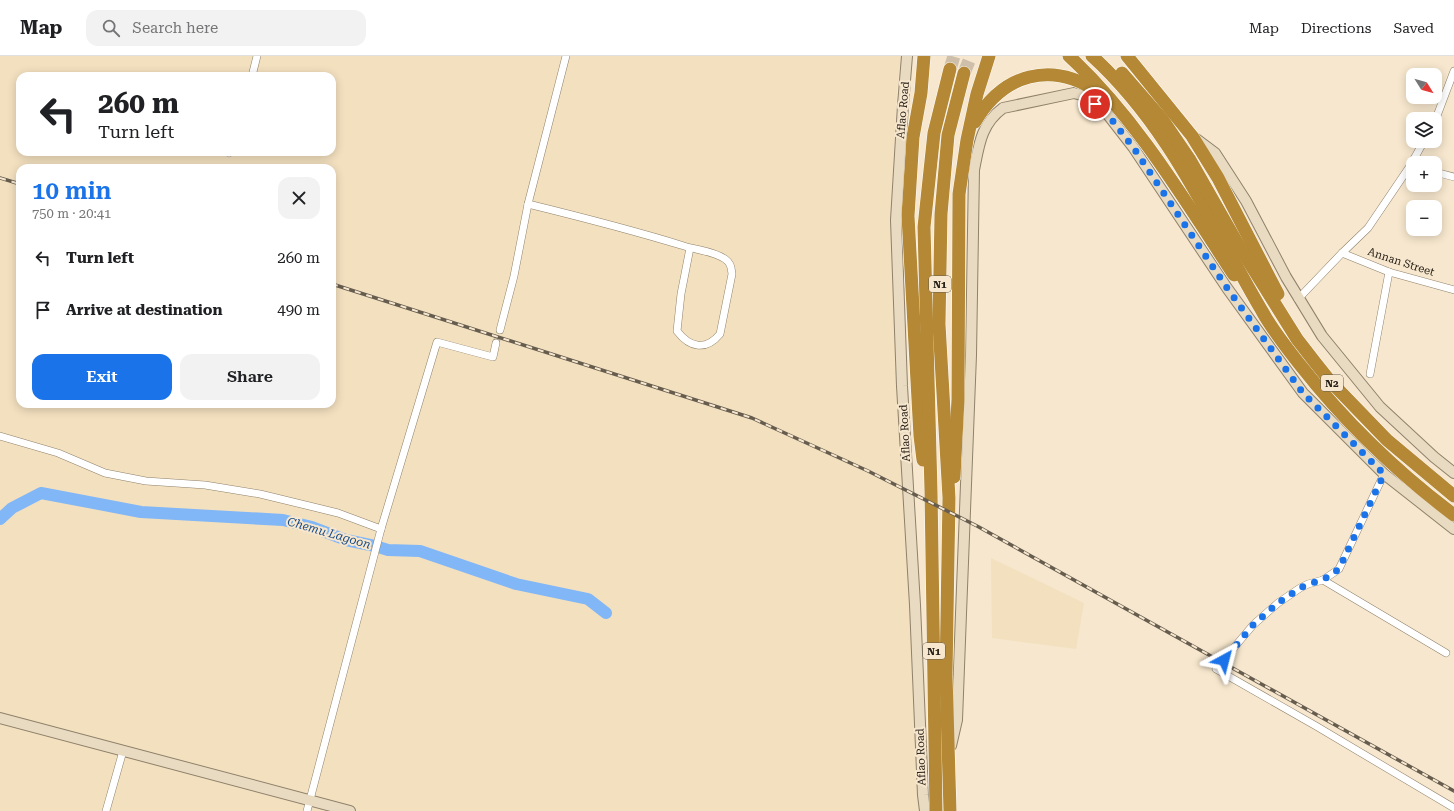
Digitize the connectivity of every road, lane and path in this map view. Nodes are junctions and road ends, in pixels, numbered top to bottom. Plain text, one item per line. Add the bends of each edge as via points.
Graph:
1 (258, 56) edge
2 (566, 56) edge
3 (907, 56) edge
4 (924, 56) edge
5 (933, 56) edge
6 (989, 56) edge
7 (1070, 56) edge
8 (1092, 56) edge
9 (1104, 56) edge
10 (1128, 57) edge
11 (950, 69) tunnel mouth
12 (1454, 71) edge
13 (253, 72) edge
14 (964, 73) tunnel mouth
15 (1451, 87) edge
16 (921, 93) junction
17 (1115, 103) junction
18 (1439, 112) edge
19 (1192, 136) junction
20 (967, 140) junction
21 (1406, 174) edge
22 (1442, 174) edge
23 (1454, 177) edge
24 (528, 204) junction
25 (1234, 247) junction
26 (690, 248) junction
27 (1342, 253) junction
28 (1389, 272) junction
29 (1454, 290) edge
30 (1298, 299) junction
31 (1262, 312) junction
32 (500, 330) tunnel mouth
33 (496, 343) tunnel mouth
34 (1370, 374) dead end
35 (1330, 381) junction
36 (0, 436) edge
37 (1454, 473) edge
38 (1384, 474) junction
39 (931, 491) junction
40 (1454, 496) edge
41 (949, 498) junction
42 (1454, 515) edge
43 (381, 529) junction
44 (1454, 529) edge
45 (1323, 580) junction
46 (1446, 653) dead end
47 (0, 718) edge
48 (123, 751) junction
49 (949, 757) junction
50 (310, 800) junction
51 (1454, 808) edge
52 (106, 811) edge
53 (308, 811) edge
54 (350, 811) edge
55 (925, 811) edge
56 (936, 811) edge
57 (950, 811) edge

1 - 13 street
2 - 24 street
3 - 55 street, Aflao Road / N1 via 896,220 898,305
4 - 16 highway
5 - 16 highway
6 - 20 highway
7 - 17 highway
8 - 25 highway, N2 via 1136,102 1157,129
9 - 25 highway, N2 via 1162,119 1190,160
10 - 19 highway
11 - 39 highway, Aflao Road / N1 via 934,133 924,227
12 - 15 street
14 - 41 highway, N1 via 948,135 941,214 939,324
15 - 18 street
16 - 39 highway via 913,138 908,216 920,436 924,467
17 - 20 highway via 1092,88 1064,76 1042,74 1025,78 1003,88 985,105
17 - 31 highway via 1177,189 1248,297
19 - 30 street via 1215,153 1246,201
19 - 35 highway via 1218,178 1284,304 1321,362
20 - 41 highway via 959,194 956,466
21 - 27 street via 1368,228
22 - 23 street
24 - 26 street via 622,227
24 - 32 street
25 - 31 highway, N2
25 - 35 highway, N2 via 1297,339
26 - 26 street via 716,254 731,266 732,274 720,334 705,345 694,346 677,332 680,294
27 - 28 street, Annan Street
27 - 30 street
28 - 29 street, Annan Street
28 - 34 street
30 - 37 street via 1322,336 1380,407
31 - 42 highway, N2 via 1284,344 1345,418 1390,463
33 - 43 street via 493,357 437,342
35 - 40 highway, N2 via 1387,440
36 - 43 street via 58,453 105,473 146,481 205,485 260,494 338,513
38 - 44 street
38 - 45 street via 1344,561 1339,569
38 - 49 street via 1303,393 1227,288 1133,147 1105,111 1085,96 1074,93 1003,108 988,122 980,142 974,170 971,362 957,720
39 - 56 highway, Aflao Road / N1
41 - 49 highway, N1 via 946,652
43 - 50 street
45 - 46 street
45 - 51 street via 1308,584 1278,603 1253,625 1216,669
47 - 48 street
48 - 50 street
48 - 52 street
49 - 57 highway, N1
50 - 53 street
50 - 54 street

